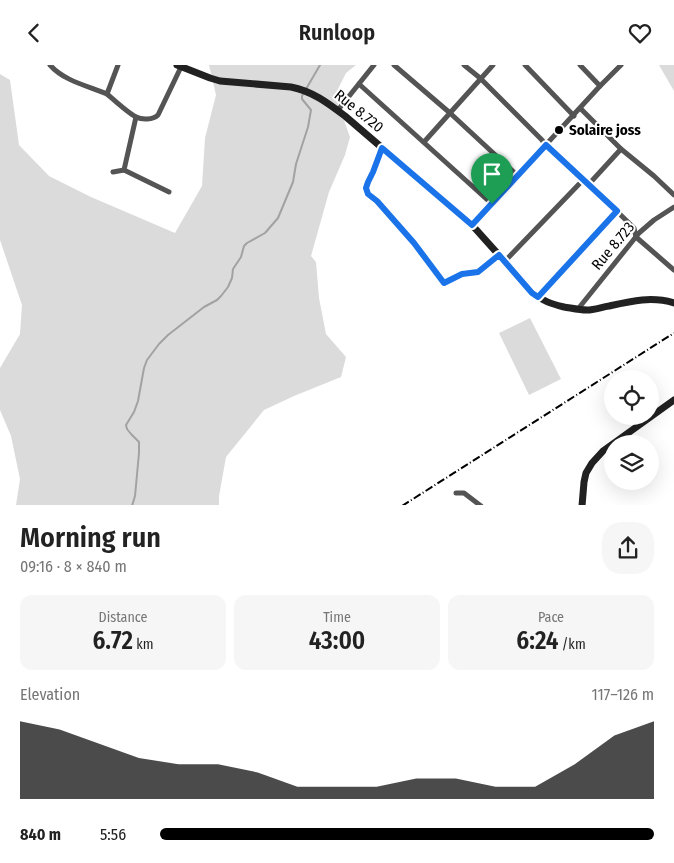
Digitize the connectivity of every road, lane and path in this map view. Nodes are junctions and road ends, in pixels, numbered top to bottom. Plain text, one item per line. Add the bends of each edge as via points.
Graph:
1 (50, 65) edge
2 (118, 65) edge
3 (374, 65) edge
4 (394, 65) edge
5 (464, 65) edge
6 (492, 65) edge
7 (525, 65) edge
8 (580, 65) edge
9 (621, 65) edge
10 (179, 66) edge
11 (480, 79) junction
12 (359, 84) junction
13 (600, 87) junction
14 (107, 94) junction
15 (580, 109) junction
16 (338, 110) junction
17 (450, 113) junction
18 (574, 116) junction
19 (136, 117) junction
20 (424, 142) junction
21 (546, 145) junction
22 (382, 148) junction
23 (622, 149) junction
24 (124, 170) junction
25 (113, 172) dead end
26 (518, 176) junction
27 (583, 180) junction
28 (589, 184) junction
29 (169, 191) dead end
30 (674, 195) edge
31 (492, 204) junction
32 (674, 207) edge
33 (617, 211) junction
34 (472, 225) junction
35 (636, 237) junction
36 (499, 255) junction
37 (505, 261) junction
38 (674, 261) edge
39 (672, 268) edge
40 (538, 297) junction
41 (674, 303) edge
42 (578, 309) junction
43 (674, 400) edge
44 (456, 493) dead end
45 (481, 505) edge
46 (582, 505) edge

1 - 14 street via 68,79
2 - 14 street
3 - 12 street
4 - 17 street
5 - 11 street
6 - 11 street
7 - 18 street
8 - 13 street
9 - 13 street
10 - 16 main road, Rue 8.720 via 220,81 304,90
10 - 19 street via 158,115 151,119
11 - 17 street
11 - 21 street
12 - 16 street
12 - 20 street
13 - 15 street
14 - 19 street
15 - 18 street
15 - 23 street
16 - 22 main road, Rue 8.720
17 - 20 street
17 - 26 street
18 - 21 street
19 - 24 street
20 - 31 street
21 - 26 street
21 - 27 street
22 - 34 main road, Rue 8.720
22 - 36 street via 366,188 368,194 414,243 444,283 462,274 478,272
23 - 28 street
23 - 30 street
24 - 25 street
24 - 29 street
26 - 31 street
27 - 28 street
27 - 37 street
28 - 33 street
31 - 34 street
32 - 35 street, Rue 8.723
33 - 35 street via 634,228
33 - 40 street
34 - 36 main road, Rue 8.720
35 - 39 street
35 - 42 street, Rue 8.723
36 - 37 main road, Rue 8.720
37 - 40 main road, Rue 8.720
38 - 39 street
40 - 42 main road, Rue 8.720 via 555,305
41 - 42 main road, Rue 8.720 via 653,299
43 - 46 main road via 602,451 586,473
44 - 45 street via 464,493

